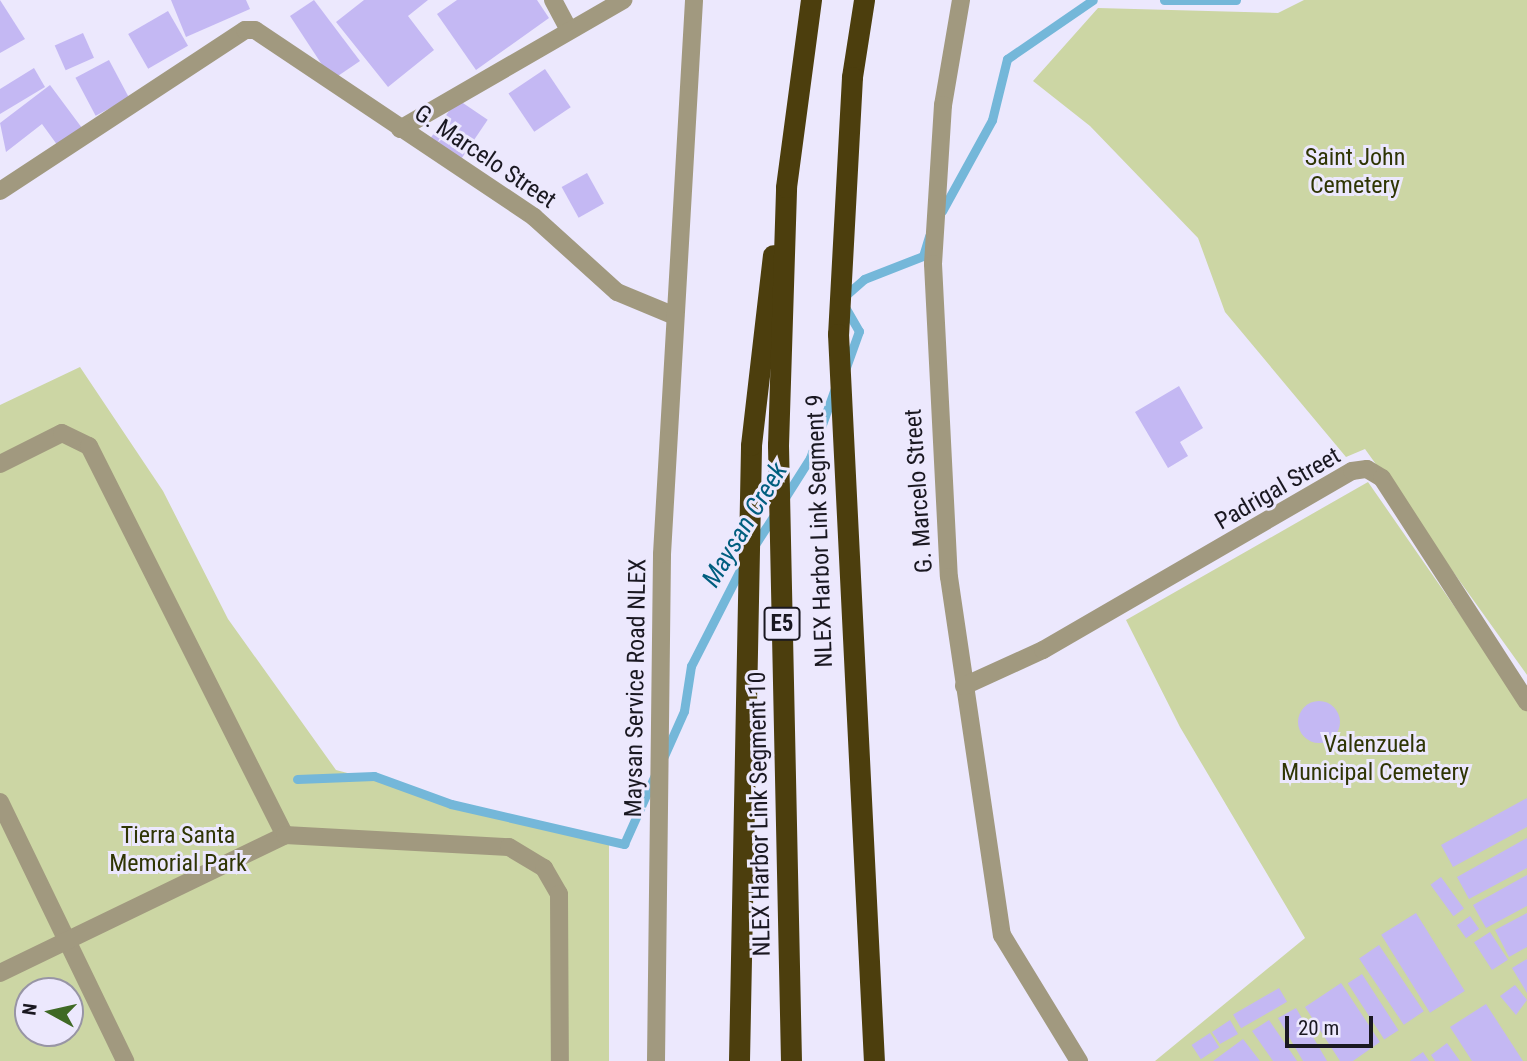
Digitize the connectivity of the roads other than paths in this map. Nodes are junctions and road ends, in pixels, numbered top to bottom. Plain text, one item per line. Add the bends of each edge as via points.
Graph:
1 (553, 0) edge
2 (623, 0) edge
3 (694, 0) edge
4 (811, 0) edge
5 (864, 0) edge
6 (961, 0) edge
7 (569, 30) junction
8 (400, 129) junction
9 (786, 187) junction
10 (0, 191) edge
11 (675, 316) junction
12 (0, 464) edge
13 (964, 686) junction
14 (1527, 702) edge
15 (0, 802) edge
16 (285, 835) junction
17 (71, 943) junction
18 (0, 973) edge
19 (125, 1061) edge
20 (559, 1061) edge
21 (656, 1061) edge
22 (739, 1061) edge
23 (791, 1061) edge
24 (874, 1061) edge
25 (1079, 1061) edge

1 - 7 street
2 - 7 street
3 - 11 street
4 - 9 highway, E5
5 - 24 highway, NLEX Harbor Link Segment 9 via 844,172 838,334
6 - 13 street, G. Marcelo Street via 941,129 933,264 939,461
7 - 8 street
8 - 10 street, G. Marcelo Street via 264,33 245,30
8 - 11 street, G. Marcelo Street via 534,217 617,292
9 - 22 highway via 763,304 751,445
9 - 23 highway, NLEX Harbor Link Segment 10 / E5 via 778,445
11 - 21 street, Maysan Service Road NLEX via 661,594
12 - 16 street via 62,433 89,446
13 - 14 street, Padrigal Street via 1043,650 1352,471 1367,469 1381,478
13 - 25 street, G. Marcelo Street via 1002,935
15 - 17 street
16 - 17 street
16 - 20 street via 509,847 544,868 559,894
17 - 18 street
17 - 19 street

